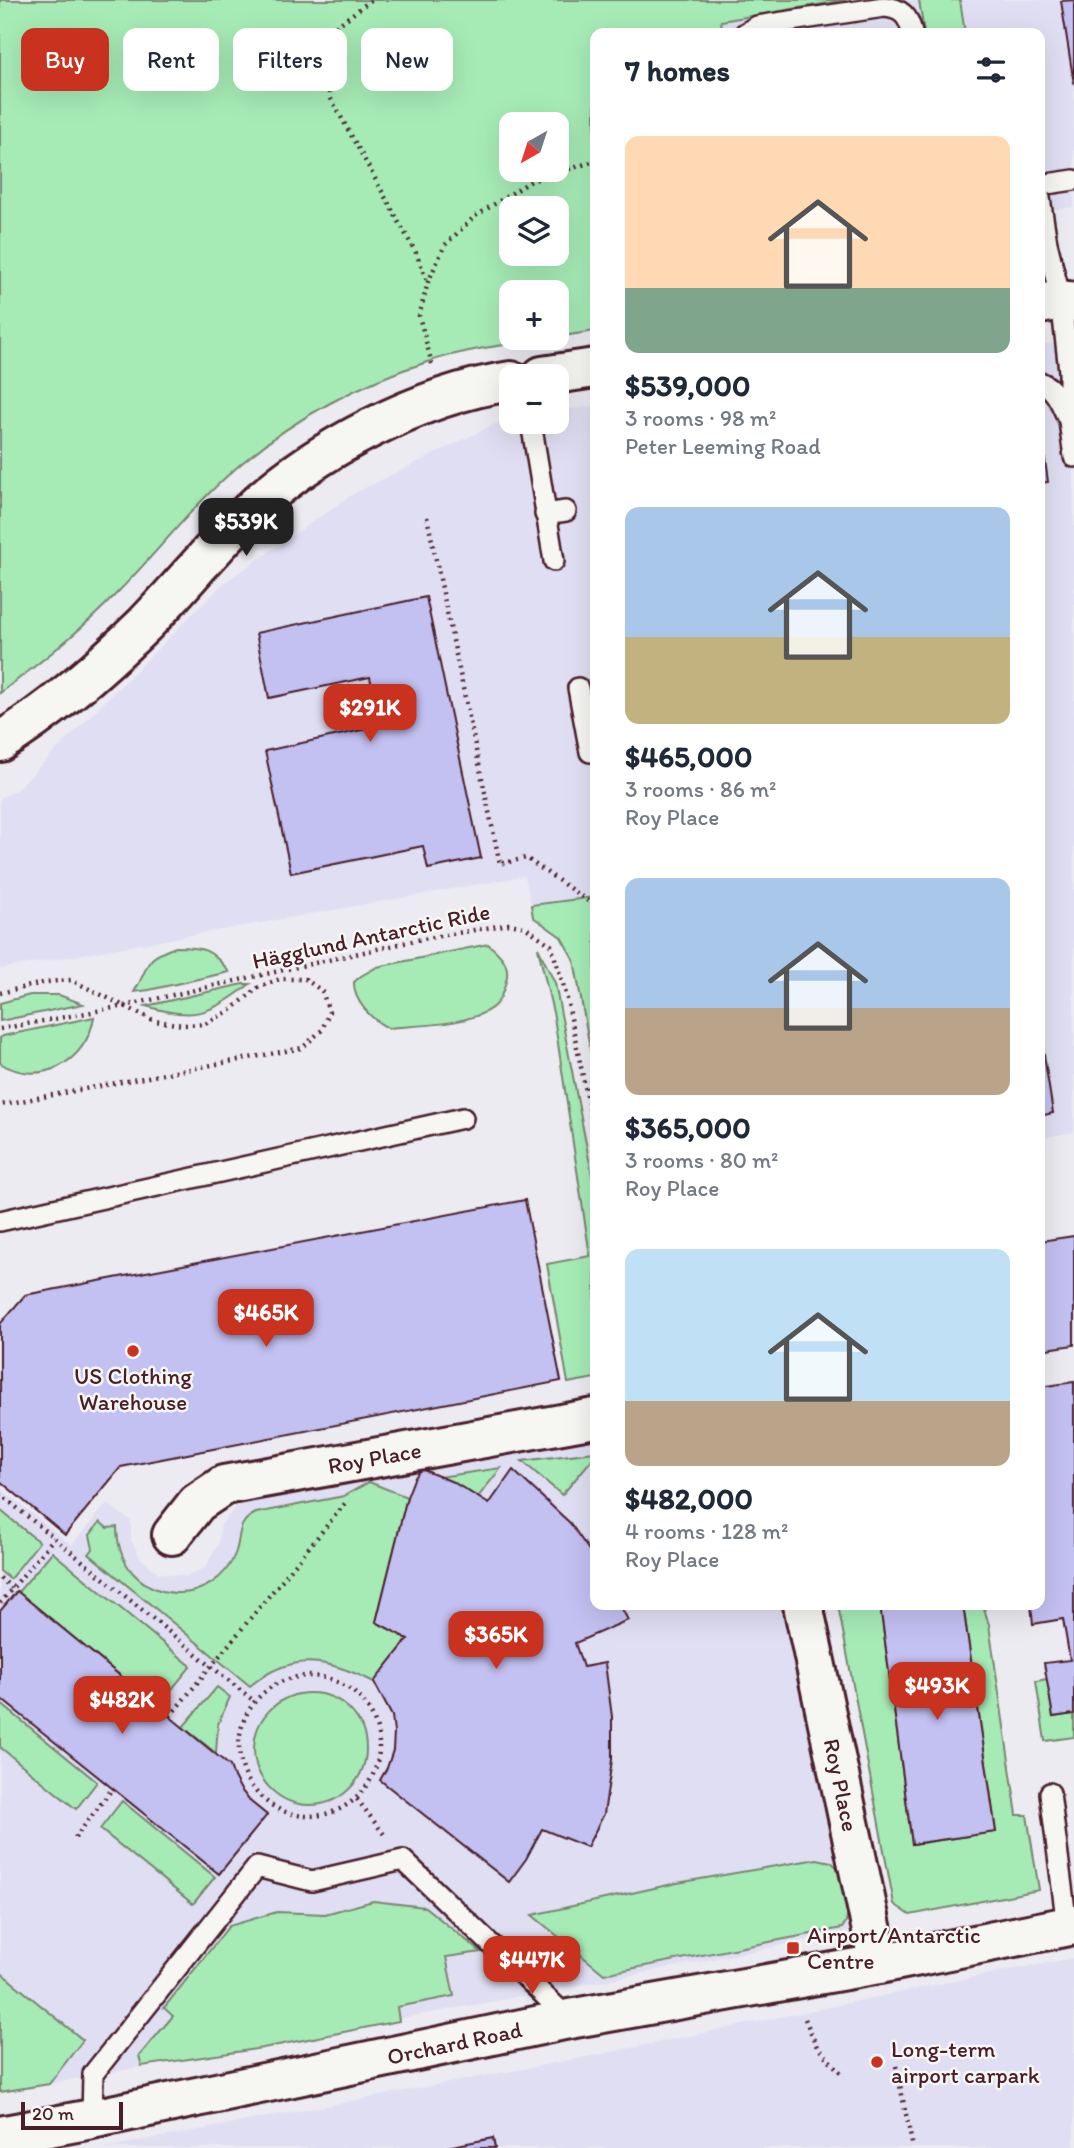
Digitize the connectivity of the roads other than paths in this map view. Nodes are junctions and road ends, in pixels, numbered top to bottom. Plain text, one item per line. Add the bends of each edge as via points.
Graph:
1 (754, 28) edge
2 (911, 28) edge
3 (1074, 180) edge
4 (1045, 184) edge
5 (1045, 230) edge
6 (1062, 300) edge
7 (590, 369) edge
8 (569, 372) edge
9 (499, 383) edge
10 (1045, 384) edge
11 (1069, 421) junction
12 (533, 434) edge
13 (1074, 457) edge
14 (566, 511) dead end
15 (545, 514) junction
16 (554, 561) dead end
17 (578, 688) dead end
18 (589, 718) edge
19 (0, 742) edge
20 (590, 752) dead end
21 (463, 1118) dead end
22 (0, 1221) edge
23 (590, 1419) edge
24 (172, 1535) dead end
25 (804, 1610) edge
26 (1049, 1793) dead end
27 (1070, 1925) edge
28 (879, 1964) junction
29 (569, 2019) junction
30 (92, 2119) junction
31 (0, 2136) edge
32 (40, 2138) edge

1 - 2 lane via 884,7 902,11
3 - 4 lane
5 - 6 lane
6 - 11 lane
7 - 8 street
9 - 19 street via 402,412 298,471 249,511 114,653
10 - 11 lane via 1059,398
11 - 13 lane
12 - 15 lane
14 - 15 lane
15 - 16 lane
17 - 18 lane
18 - 20 lane
21 - 22 lane
23 - 24 street, Roy Place via 224,1485 197,1503
25 - 28 street, Roy Place
26 - 27 lane
27 - 28 street, Orchard Road
28 - 29 street, Orchard Road
29 - 30 street, Orchard Road
29 - 30 lane via 403,1860 312,1881 257,1867 93,2074
30 - 32 street, Orchard Road
31 - 32 street, Orchard Road

